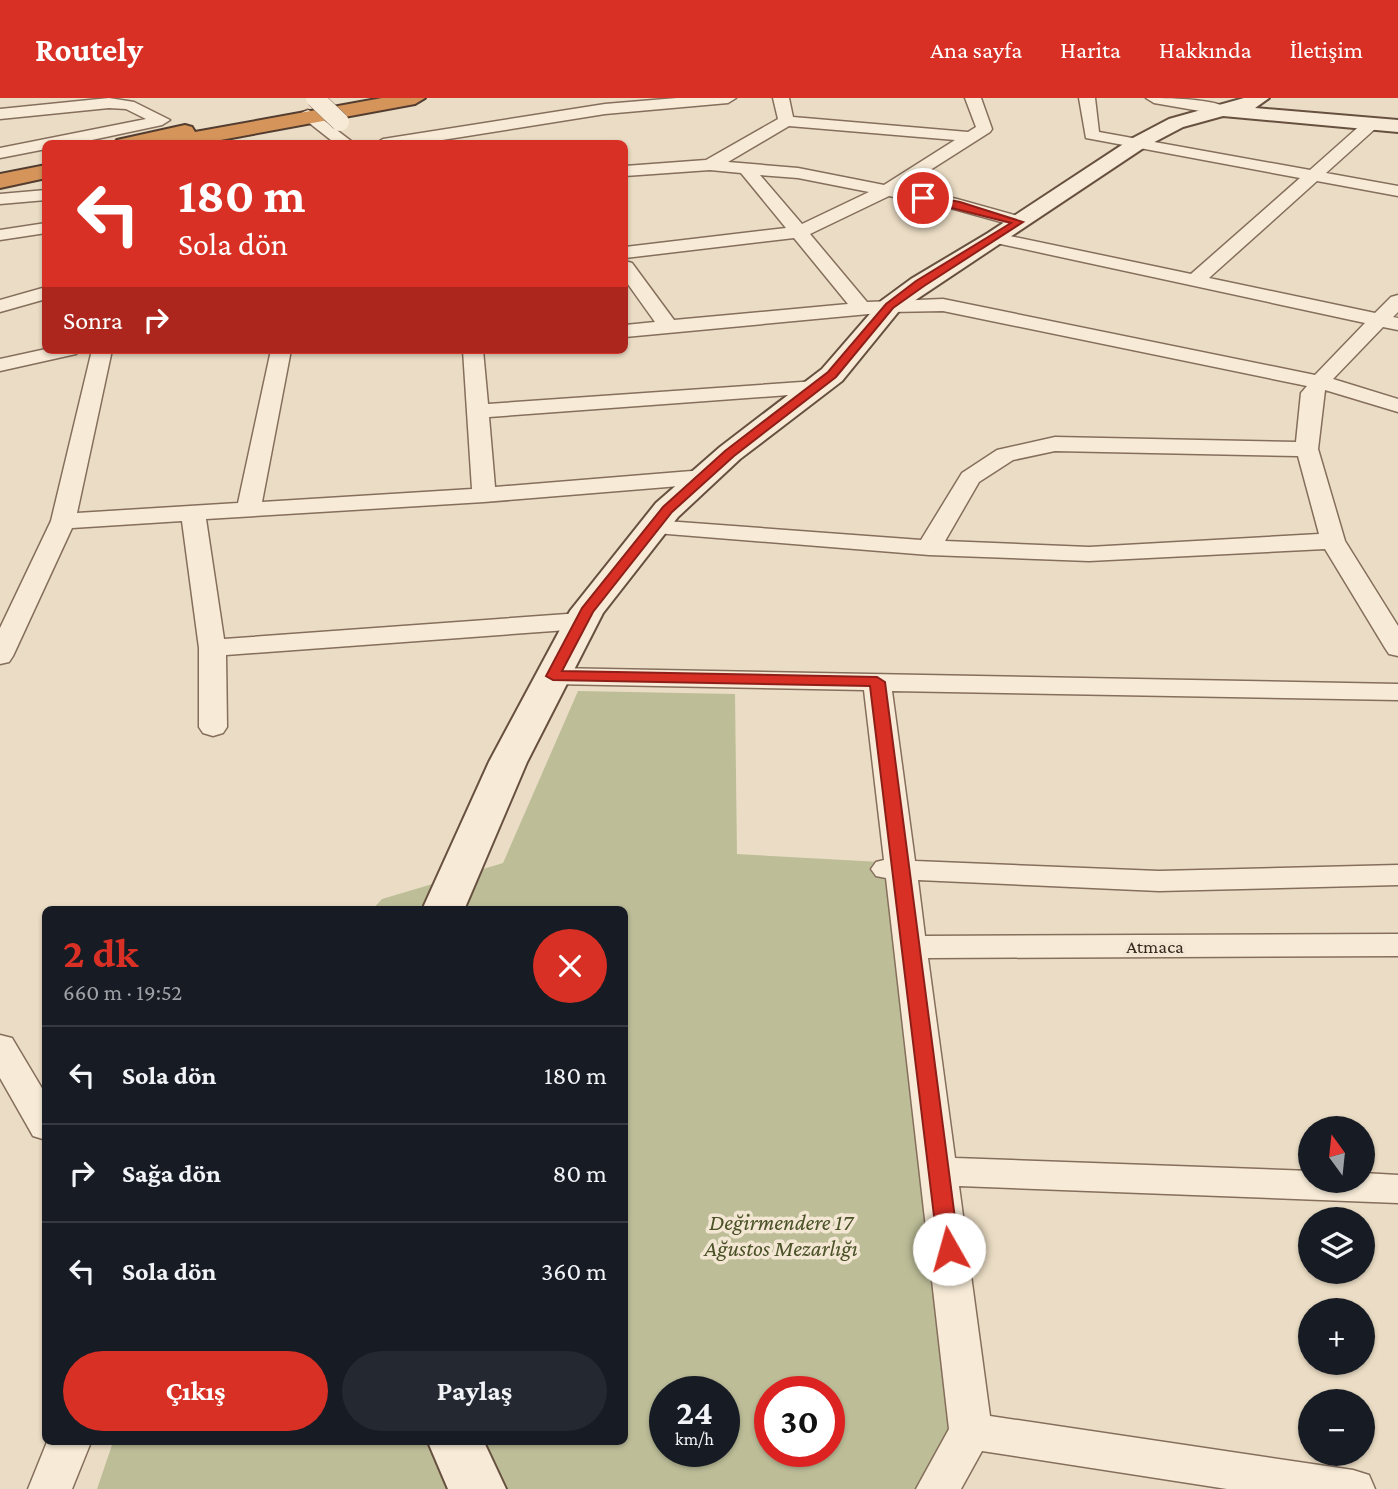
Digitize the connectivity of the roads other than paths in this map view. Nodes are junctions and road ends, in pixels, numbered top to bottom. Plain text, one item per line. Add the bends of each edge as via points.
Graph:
1 (373, 98) edge
2 (415, 98) edge
3 (728, 98) edge
4 (781, 98) edge
5 (973, 98) edge
6 (1087, 98) edge
7 (1154, 98) edge
8 (1259, 98) edge
9 (311, 107) edge
10 (1223, 110) junction
11 (0, 114) edge
12 (786, 121) junction
13 (340, 122) dead end
14 (1370, 125) junction
15 (1398, 126) edge
16 (971, 137) junction
17 (66, 140) edge
18 (168, 140) edge
19 (343, 140) edge
20 (408, 140) edge
21 (1138, 143) junction
22 (42, 145) edge
23 (0, 153) edge
24 (42, 154) edge
25 (42, 160) edge
26 (0, 162) edge
27 (710, 165) junction
28 (746, 168) junction
29 (0, 169) edge
30 (42, 170) edge
31 (628, 171) edge
32 (1313, 175) junction
33 (0, 179) edge
34 (887, 190) junction
35 (1398, 191) edge
36 (42, 195) edge
37 (0, 199) edge
38 (42, 229) edge
39 (1007, 230) junction
40 (799, 232) junction
41 (0, 235) edge
42 (628, 253) edge
43 (628, 271) edge
44 (1196, 280) junction
45 (42, 294) edge
46 (1398, 301) edge
47 (0, 306) edge
48 (876, 307) junction
49 (1389, 322) edge
50 (669, 327) junction
51 (628, 331) edge
52 (51, 354) edge
53 (101, 354) edge
54 (280, 354) edge
55 (473, 354) edge
56 (0, 365) edge
57 (1320, 382) junction
58 (816, 387) junction
59 (1398, 406) edge
60 (478, 411) junction
61 (1307, 449) junction
62 (704, 477) junction
63 (484, 495) junction
64 (248, 510) junction
65 (193, 513) junction
66 (63, 521) junction
67 (652, 527) junction
68 (1333, 541) junction
69 (929, 548) junction
70 (581, 621) junction
71 (212, 648) junction
72 (1398, 648) edge
73 (0, 656) edge
74 (553, 676) junction
75 (877, 682) junction
76 (1398, 692) edge
77 (213, 727) dead end
78 (894, 869) junction
79 (1398, 875) edge
80 (445, 906) edge
81 (1398, 944) edge
82 (911, 947) junction
83 (0, 1047) edge
84 (42, 1120) edge
85 (939, 1171) junction
86 (1398, 1189) edge
87 (971, 1431) junction
88 (68, 1445) edge
89 (457, 1445) edge
90 (50, 1489) edge
91 (477, 1489) edge
92 (938, 1489) edge
93 (1353, 1489) edge

1 - 18 highway
2 - 9 highway
3 - 20 street via 605,109
4 - 12 street
5 - 16 street via 984,129
6 - 21 street via 1092,135
7 - 10 street
8 - 10 street
9 - 13 street, bridge
9 - 18 highway
9 - 19 street
10 - 14 street
10 - 21 street via 1176,123
11 - 17 street via 109,103 130,105 163,120
12 - 16 street
12 - 27 street
14 - 15 street
14 - 32 street
16 - 34 street
21 - 32 street
21 - 39 street
22 - 23 street
24 - 26 highway
25 - 29 highway
27 - 28 street
27 - 31 street
28 - 34 street
28 - 40 street
30 - 33 highway
32 - 35 street
32 - 44 street
34 - 39 street via 957,204
34 - 40 street
36 - 37 street
38 - 41 street
39 - 44 street
39 - 48 street
40 - 42 street
40 - 48 street
43 - 50 street
44 - 49 street
45 - 47 street
46 - 49 street
48 - 50 street
48 - 57 street via 943,305
48 - 58 street via 832,374
49 - 57 street
50 - 51 street
52 - 56 street
53 - 66 street
54 - 64 street
55 - 60 street
57 - 59 street
57 - 61 street via 1312,393
58 - 60 street
58 - 62 street
60 - 63 street
61 - 68 street
61 - 69 street via 1055,444 1005,455 970,478
62 - 63 street
62 - 67 street
63 - 64 street
64 - 65 street
65 - 66 street
65 - 71 street
66 - 73 street
67 - 69 street
67 - 70 street
68 - 69 street via 1089,554
68 - 72 street
70 - 71 street
70 - 74 street
71 - 77 street
74 - 75 street
74 - 80 street via 508,762
75 - 76 street
75 - 78 street
78 - 79 street via 1159,881
78 - 82 street
81 - 82 street, Atmaca
82 - 85 street
83 - 84 street
85 - 86 street
85 - 87 street
87 - 92 street
87 - 93 street
88 - 90 street
89 - 91 street

